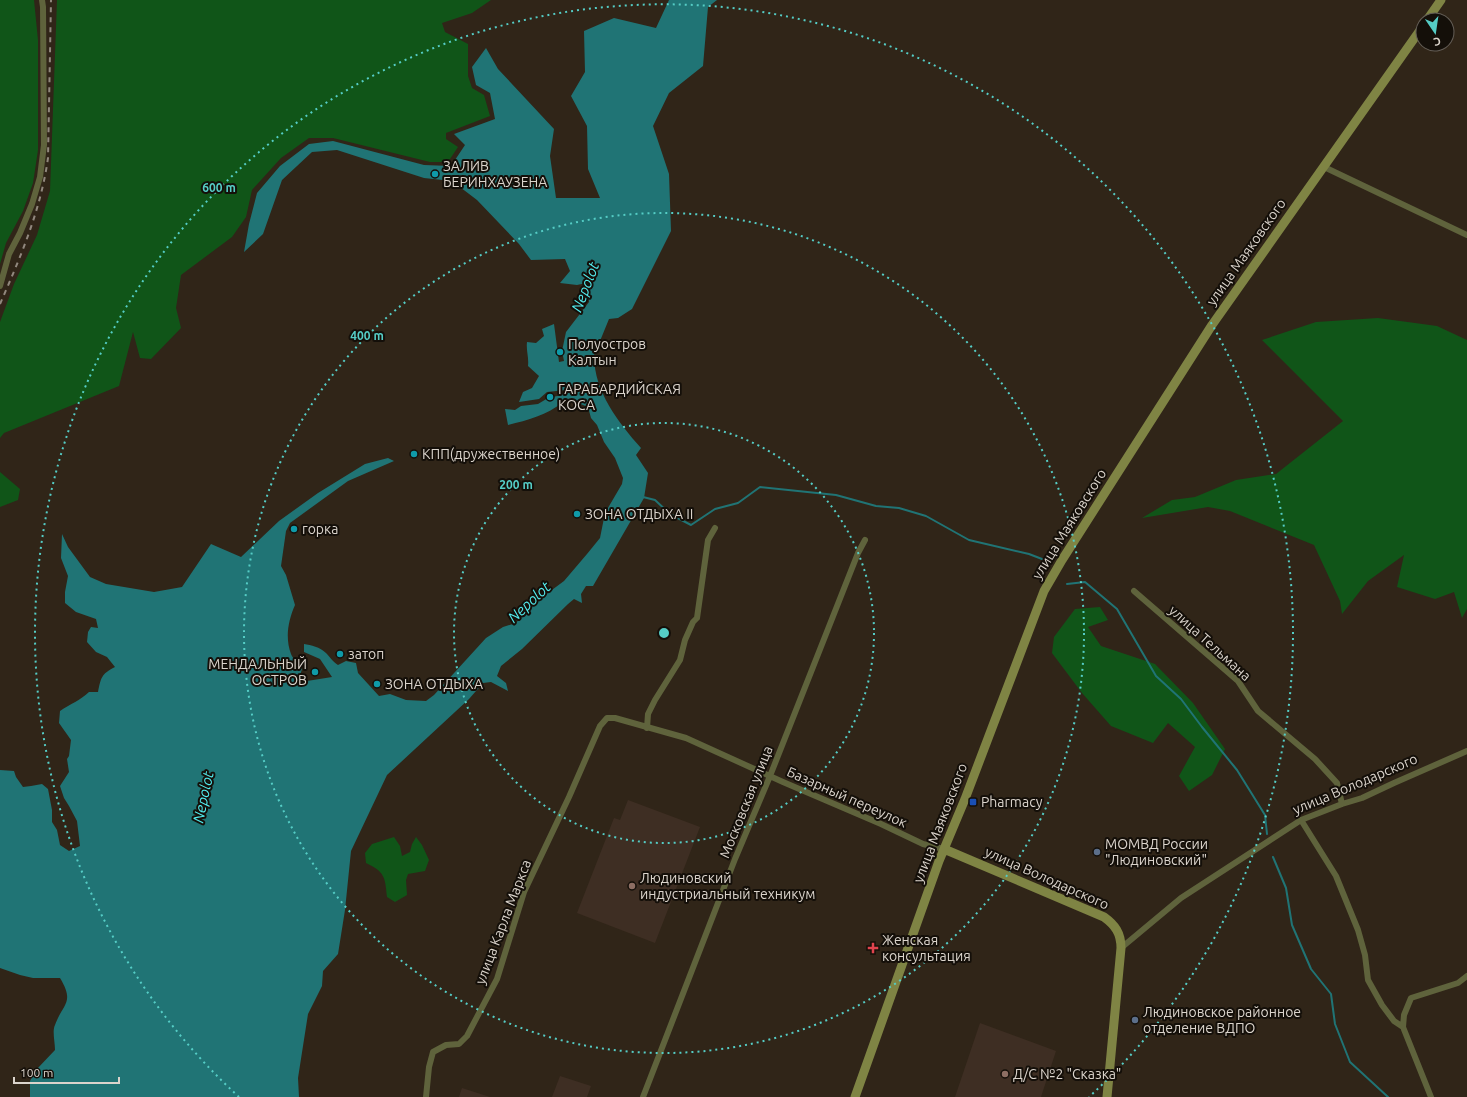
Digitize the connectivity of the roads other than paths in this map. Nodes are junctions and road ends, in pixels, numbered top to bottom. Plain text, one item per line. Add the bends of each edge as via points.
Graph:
1 (42, 0) edge
2 (1441, 0) edge
3 (1433, 12) edge
4 (1415, 37) edge
5 (1324, 167) junction
6 (1467, 235) edge
7 (0, 286) edge
8 (715, 528) dead end
9 (865, 540) dead end
10 (1134, 591) dead end
11 (606, 718) joint
12 (647, 728) junction
13 (1467, 751) edge
14 (770, 776) junction
15 (1342, 804) junction
16 (1301, 820) junction
17 (944, 849) junction
18 (1121, 948) junction
19 (1467, 976) edge
20 (1403, 1027) junction
21 (426, 1097) edge
22 (643, 1097) edge
23 (855, 1097) edge
24 (1107, 1097) edge
25 (1431, 1097) edge

1 - 7 street via 44,145 41,171 32,204 9,254
2 - 3 street
4 - 5 street, улица Маяковского
5 - 6 street
5 - 17 street, улица Маяковского via 1212,325 1044,591
8 - 12 street via 708,540 697,618 693,622 680,660 648,714
9 - 14 street, Московская улица
10 - 15 street, улица Тельмана via 1238,681 1258,711 1315,759 1337,783
11 - 12 street, Базарный переулок via 615,718
11 - 21 street, улица Карла Маркса via 600,726 524,892 497,979 467,1036 459,1044 433,1052
12 - 14 street, Базарный переулок via 686,738
13 - 15 street, улица Володарского via 1362,798
14 - 17 street, Базарный переулок via 923,844
14 - 22 street, Московская улица via 735,859
15 - 16 street, улица Володарского
16 - 18 street, улица Володарского via 1181,898
16 - 20 street via 1339,882 1358,930 1365,954 1368,980 1382,1005 1394,1021
17 - 18 street, улица Володарского via 1104,917 1117,930 1121,938
17 - 23 street, улица Маяковского
18 - 24 street, улица Володарского
19 - 20 street via 1458,983 1411,998 1404,1015
20 - 25 street

